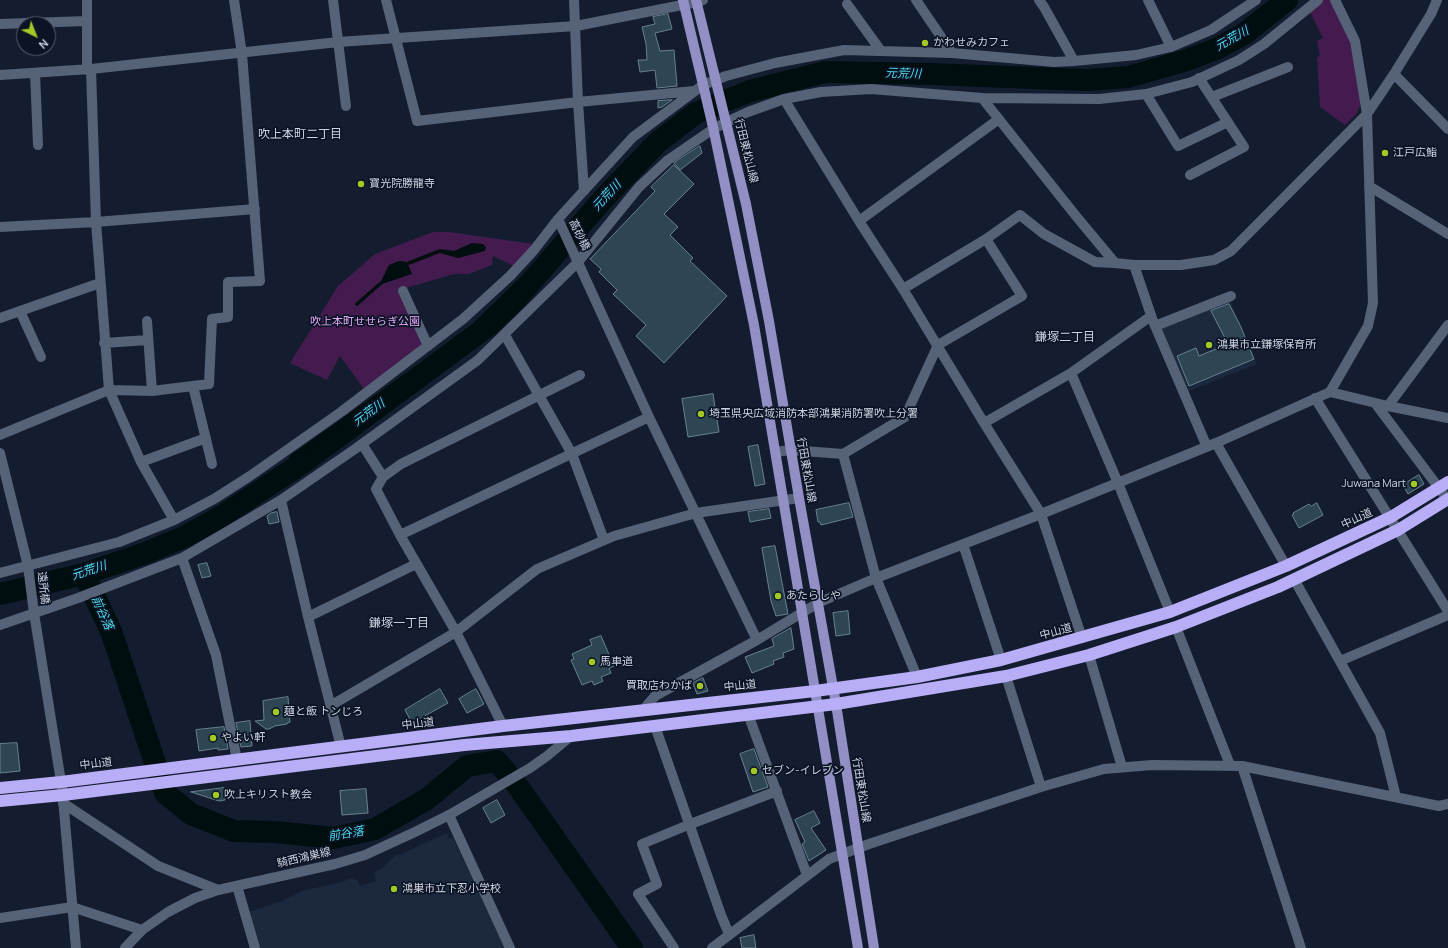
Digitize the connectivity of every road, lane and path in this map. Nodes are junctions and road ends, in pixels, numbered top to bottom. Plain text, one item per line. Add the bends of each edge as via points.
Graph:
1 (87, 0) edge
2 (234, 0) edge
3 (332, 0) edge
4 (386, 0) edge
5 (574, 0) edge
6 (916, 0) edge
7 (1040, 0) edge
8 (1148, 0) edge
9 (1256, 0) edge
10 (1318, 0) edge
11 (1335, 0) edge
12 (1437, 0) edge
13 (699, 1) edge
14 (683, 2) edge
15 (847, 4) dead end
16 (87, 21) junction
17 (0, 24) edge
18 (576, 26) junction
19 (396, 38) junction
20 (338, 42) junction
21 (1171, 47) junction
22 (881, 51) junction
23 (952, 53) junction
24 (242, 54) junction
25 (1074, 61) junction
26 (1288, 67) dead end
27 (89, 70) junction
28 (35, 73) junction
29 (1394, 74) junction
30 (0, 75) edge
31 (1200, 78) junction
32 (716, 82) junction
33 (704, 88) junction
34 (694, 91) junction
35 (1146, 94) junction
36 (1212, 97) junction
37 (982, 98) junction
38 (784, 99) junction
39 (578, 102) junction
40 (346, 106) dead end
41 (1367, 114) junction
42 (999, 119) junction
43 (726, 121) junction
44 (1228, 122) junction
45 (713, 128) junction
46 (1448, 129) edge
47 (38, 145) dead end
48 (1190, 175) dead end
49 (1369, 186) junction
50 (584, 190) junction
51 (255, 209) junction
52 (558, 219) junction
53 (859, 221) junction
54 (96, 222) junction
55 (0, 227) edge
56 (1448, 234) edge
57 (986, 239) junction
58 (578, 262) junction
59 (1116, 263) junction
60 (1134, 265) junction
61 (100, 283) junction
62 (903, 289) junction
63 (403, 291) dead end
64 (1231, 296) dead end
65 (20, 311) junction
66 (1151, 316) junction
67 (0, 318) edge
68 (147, 322) dead end
69 (1448, 324) edge
70 (1155, 326) junction
71 (505, 335) junction
72 (148, 340) junction
73 (104, 343) junction
74 (938, 345) junction
75 (428, 346) junction
76 (41, 357) dead end
77 (1071, 373) junction
78 (580, 375) dead end
79 (193, 386) junction
80 (109, 390) junction
81 (152, 391) junction
82 (1330, 392) junction
83 (540, 396) junction
84 (1315, 398) junction
85 (1375, 403) junction
86 (1388, 406) junction
87 (649, 417) junction
88 (1448, 418) edge
89 (984, 423) junction
90 (0, 434) edge
91 (206, 438) junction
92 (362, 444) junction
93 (1212, 445) junction
94 (790, 450) junction
95 (776, 452) junction
96 (0, 453) edge
97 (572, 454) junction
98 (843, 454) junction
99 (141, 462) junction
100 (212, 464) dead end
101 (383, 477) junction
102 (1118, 483) junction
103 (1444, 485) edge
104 (799, 498) junction
105 (1448, 499) edge
106 (281, 500) junction
107 (784, 501) junction
108 (696, 513) junction
109 (1041, 514) junction
110 (1391, 518) junction
111 (174, 520) junction
112 (1398, 530) junction
113 (400, 535) junction
114 (604, 540) junction
115 (963, 544) junction
116 (182, 558) junction
117 (416, 564) junction
118 (28, 566) junction
119 (1286, 566) junction
120 (0, 573) edge
121 (876, 578) junction
122 (1294, 580) junction
123 (818, 603) junction
124 (1448, 611) edge
125 (1170, 612) junction
126 (34, 613) junction
127 (802, 613) junction
128 (1448, 615) edge
129 (308, 618) junction
130 (0, 625) edge
131 (1176, 627) junction
132 (456, 632) junction
133 (1082, 638) junction
134 (757, 640) junction
135 (1089, 655) junction
136 (1001, 660) junction
137 (1340, 661) junction
138 (1006, 676) junction
139 (918, 677) junction
140 (833, 688) junction
141 (815, 691) junction
142 (836, 704) junction
143 (330, 706) junction
144 (818, 706) junction
145 (643, 710) junction
146 (748, 714) junction
147 (503, 726) junction
148 (655, 726) junction
149 (571, 736) junction
150 (341, 747) junction
151 (237, 760) junction
152 (1230, 765) junction
153 (1242, 766) junction
154 (1122, 767) junction
155 (61, 782) junction
156 (1042, 787) junction
157 (0, 788) edge
158 (777, 791) junction
159 (1396, 797) junction
160 (63, 799) junction
161 (0, 802) edge
162 (1448, 804) edge
163 (449, 815) junction
164 (688, 825) junction
165 (872, 838) dead end
166 (858, 848) junction
167 (827, 854) dead end
168 (842, 854) junction
169 (807, 875) junction
170 (237, 886) junction
171 (218, 890) junction
172 (72, 907) junction
173 (0, 918) edge
174 (142, 930) junction
175 (730, 934) junction
176 (76, 948) edge
177 (125, 948) edge
178 (255, 948) edge
179 (510, 948) edge
180 (674, 948) edge
181 (712, 948) edge
182 (858, 948) edge
183 (874, 948) edge
184 (1301, 948) edge

1 - 16 street
2 - 24 street
3 - 20 street
4 - 19 street
5 - 18 street
6 - 23 street
7 - 25 street
8 - 21 street
9 - 21 street via 1211,30
10 - 31 street via 1240,60
11 - 41 street via 1355,41
12 - 29 street
13 - 14 street
13 - 32 main road, 行田東松山線
14 - 18 street
14 - 33 main road
15 - 22 street
16 - 17 street
16 - 27 street
18 - 19 street
18 - 39 street
19 - 20 street
19 - 39 street via 417,121
20 - 24 street
20 - 40 street
21 - 25 street via 1136,55
22 - 23 street
22 - 32 street via 844,50 775,63
23 - 25 street via 1054,62
24 - 27 street
24 - 51 street
26 - 36 street
27 - 28 street
27 - 54 street
28 - 30 street
28 - 47 street
29 - 41 street
29 - 46 street
31 - 35 street
31 - 36 street
32 - 33 street
32 - 43 main road, 行田東松山線
33 - 34 street
33 - 45 main road
34 - 39 street
34 - 50 street via 633,137
35 - 37 street via 1099,99
35 - 44 street via 1178,146
36 - 44 street
37 - 38 street via 871,89 821,92
37 - 42 street
38 - 43 street
38 - 53 street
39 - 50 street
41 - 49 street
41 - 60 street via 1230,251 1214,260 1181,265
42 - 53 street
42 - 59 street
43 - 45 street
43 - 94 main road, 行田東松山線 via 746,204 766,306
44 - 48 street via 1244,147
45 - 58 street via 668,160 639,187
45 - 95 main road via 754,325
49 - 56 street
49 - 82 street via 1373,303 1368,326
50 - 52 street
51 - 54 street
51 - 79 street via 260,280 228,282 228,317 212,319 209,384
52 - 58 street, 高砂橋
52 - 75 street via 510,276 463,319
53 - 62 street
54 - 55 street
54 - 61 street
57 - 59 street via 1020,215 1044,234 1095,262
57 - 62 street
57 - 74 street via 1022,296
58 - 71 street
58 - 87 street, 高砂橋
59 - 60 street
60 - 66 street
61 - 65 street
61 - 73 street
62 - 74 street
63 - 75 street
64 - 70 street
65 - 67 street
65 - 76 street
66 - 70 street
66 - 77 street
68 - 72 street
69 - 86 street
70 - 93 street
71 - 83 street
71 - 92 street via 478,360
72 - 73 street
72 - 81 street
73 - 80 street
74 - 89 street
74 - 98 street via 905,417
75 - 111 street via 250,476
77 - 89 street
77 - 102 street
78 - 83 street
79 - 81 street
79 - 91 street
80 - 81 street
80 - 90 street
80 - 99 street
82 - 84 street
82 - 85 street
83 - 97 street
83 - 101 street via 401,464
84 - 93 street
84 - 110 street
85 - 86 street
85 - 103 street
86 - 88 street
87 - 97 street
87 - 108 street, 高砂橋
89 - 109 street
91 - 99 street
91 - 100 street
92 - 101 street
92 - 106 street
93 - 102 street
93 - 119 street
94 - 95 street
94 - 98 street
94 - 104 main road, 行田東松山線
95 - 107 main road
96 - 118 street, 遠所橋
97 - 113 street
97 - 114 street
98 - 121 street
99 - 111 street
101 - 113 street via 376,489
102 - 109 street
102 - 125 street
103 - 105 street
103 - 110 highway, 中山道
104 - 107 street
104 - 123 main road, 行田東松山線
105 - 112 highway
106 - 116 street
106 - 129 street
107 - 108 street
107 - 127 main road
108 - 114 street
108 - 134 street, 高砂橋
109 - 115 street
109 - 133 street
110 - 112 street
110 - 119 highway, 中山道
111 - 118 street via 119,542
112 - 122 highway
112 - 124 street
113 - 117 street
114 - 132 street via 537,569
115 - 121 street
115 - 136 street
116 - 126 street
116 - 151 street via 216,654
117 - 129 street
117 - 132 street
118 - 120 street
118 - 126 street, 遠所橋
119 - 125 highway, 中山道
121 - 123 street
121 - 139 street
122 - 131 highway
122 - 137 street
123 - 127 street
123 - 140 main road, 行田東松山線
125 - 133 highway, 中山道
126 - 130 street
126 - 155 street, 遠所橋
127 - 134 street
127 - 141 main road
128 - 137 street
129 - 143 street
131 - 135 highway
131 - 152 street
132 - 143 street
132 - 147 street
133 - 136 highway, 中山道
134 - 145 street via 655,696
135 - 138 highway
135 - 154 street
136 - 139 highway, 中山道
137 - 159 street via 1380,733
138 - 142 highway
138 - 156 street
139 - 140 highway, 中山道
140 - 141 highway, 中山道
140 - 142 main road, 行田東松山線
141 - 144 main road
141 - 145 highway, 中山道
142 - 144 highway
142 - 166 main road, 行田東松山線
143 - 150 street
144 - 146 highway
144 - 168 main road
145 - 147 highway, 中山道
146 - 148 highway
146 - 158 street
147 - 150 highway, 中山道
148 - 149 highway
148 - 164 street
149 - 160 highway via 464,745 150,784
149 - 163 street, 騎西鴻巣線 via 530,768
150 - 151 highway, 中山道
151 - 155 highway, 中山道
152 - 153 street
152 - 154 street
153 - 159 street
153 - 184 street
154 - 156 street via 1104,769
155 - 157 highway, 中山道
155 - 160 street, 遠所橋
156 - 166 street
158 - 164 street
158 - 169 street
159 - 162 street via 1439,806
160 - 161 highway
160 - 171 street via 158,866
160 - 172 street, 遠所橋
163 - 170 street, 騎西鴻巣線 via 364,855
163 - 179 street
164 - 175 street
164 - 180 street via 642,844 657,884 638,894
165 - 167 street
166 - 168 street
166 - 183 main road, 行田東松山線
168 - 169 street via 829,859
168 - 182 main road
169 - 175 street
170 - 171 street, 騎西鴻巣線
170 - 178 street
171 - 174 street, 騎西鴻巣線 via 168,912
172 - 173 street
172 - 174 street
172 - 176 street, 遠所橋
174 - 177 street, 騎西鴻巣線
175 - 181 street

